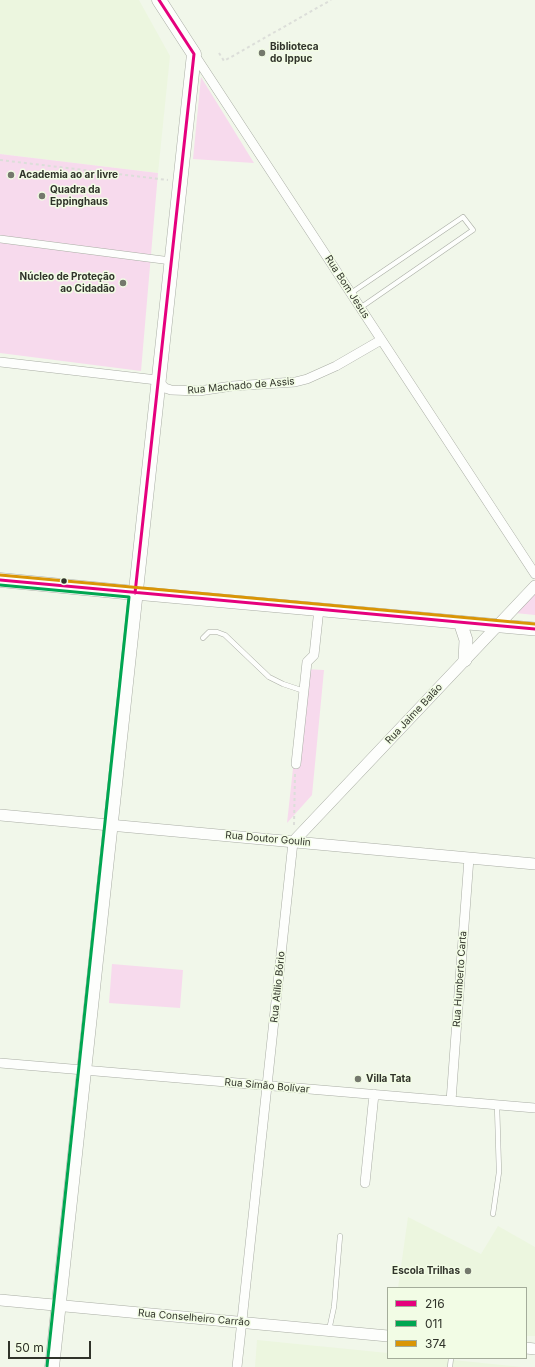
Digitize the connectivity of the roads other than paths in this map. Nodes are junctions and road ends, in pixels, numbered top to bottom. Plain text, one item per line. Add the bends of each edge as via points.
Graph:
1 (158, 0) edge
2 (194, 54) junction
3 (0, 239) edge
4 (171, 261) junction
5 (351, 293) junction
6 (360, 308) junction
7 (381, 340) junction
8 (0, 362) edge
9 (157, 380) junction
10 (535, 574) edge
11 (0, 580) edge
12 (535, 586) edge
13 (135, 593) junction
14 (319, 609) junction
15 (460, 622) junction
16 (498, 626) junction
17 (535, 629) edge
18 (203, 638) dead end
19 (465, 660) junction
20 (304, 691) junction
21 (296, 764) road end
22 (0, 815) edge
23 (110, 825) junction
24 (293, 842) junction
25 (469, 858) junction
26 (535, 864) edge
27 (0, 1063) edge
28 (84, 1070) junction
29 (267, 1085) junction
30 (374, 1094) junction
31 (451, 1101) junction
32 (498, 1105) junction
33 (535, 1108) edge
34 (365, 1183) dead end
35 (493, 1214) dead end
36 (340, 1236) dead end
37 (0, 1300) edge
38 (59, 1306) junction
39 (242, 1322) junction
40 (329, 1330) junction
41 (387, 1336) edge
42 (52, 1367) edge
43 (237, 1367) edge

1 - 2 main road, Rua Bom Jesus
2 - 4 main road
2 - 5 street, Rua Bom Jesus
3 - 4 street
4 - 9 main road
5 - 6 street, Rua Bom Jesus
5 - 6 lane via 463,217 473,230
6 - 7 street, Rua Bom Jesus
7 - 9 street, Rua Machado de Assis via 336,366 295,382 184,390 165,388
7 - 10 street, Rua Bom Jesus
8 - 9 street, Rua Machado de Assis
9 - 13 main road
11 - 13 main road
12 - 16 street, Rua Jaime Balão
13 - 14 main road
13 - 23 main road
14 - 15 main road
14 - 20 street via 314,655 307,662
15 - 16 main road
15 - 19 main road via 466,640
16 - 17 main road
16 - 19 street, Rua Jaime Balão
18 - 20 lane via 210,632 225,635 269,677
19 - 24 street, Rua Jaime Balão
20 - 21 street
22 - 23 street, Rua Doutor Goulin
23 - 24 street, Rua Doutor Goulin
23 - 28 main road
24 - 25 street, Rua Doutor Goulin
24 - 29 street, Rua Atílio Bório
25 - 26 street, Rua Doutor Goulin
25 - 31 street, Rua Humberto Carta
27 - 28 street, Rua Simão Bolívar
28 - 29 street, Rua Simão Bolívar
28 - 38 main road
29 - 30 street, Rua Simão Bolívar
29 - 39 street, Rua Atílio Bório
30 - 31 street, Rua Simão Bolívar
30 - 34 street
31 - 32 street, Rua Simão Bolívar
32 - 33 street, Rua Simão Bolívar
32 - 35 lane via 500,1164
36 - 40 lane via 334,1307
37 - 38 street, Rua Conselheiro Carrão
38 - 39 street, Rua Conselheiro Carrão
38 - 42 main road
39 - 40 street, Rua Conselheiro Carrão
39 - 43 street, Rua Atílio Bório
40 - 41 street, Rua Conselheiro Carrão

